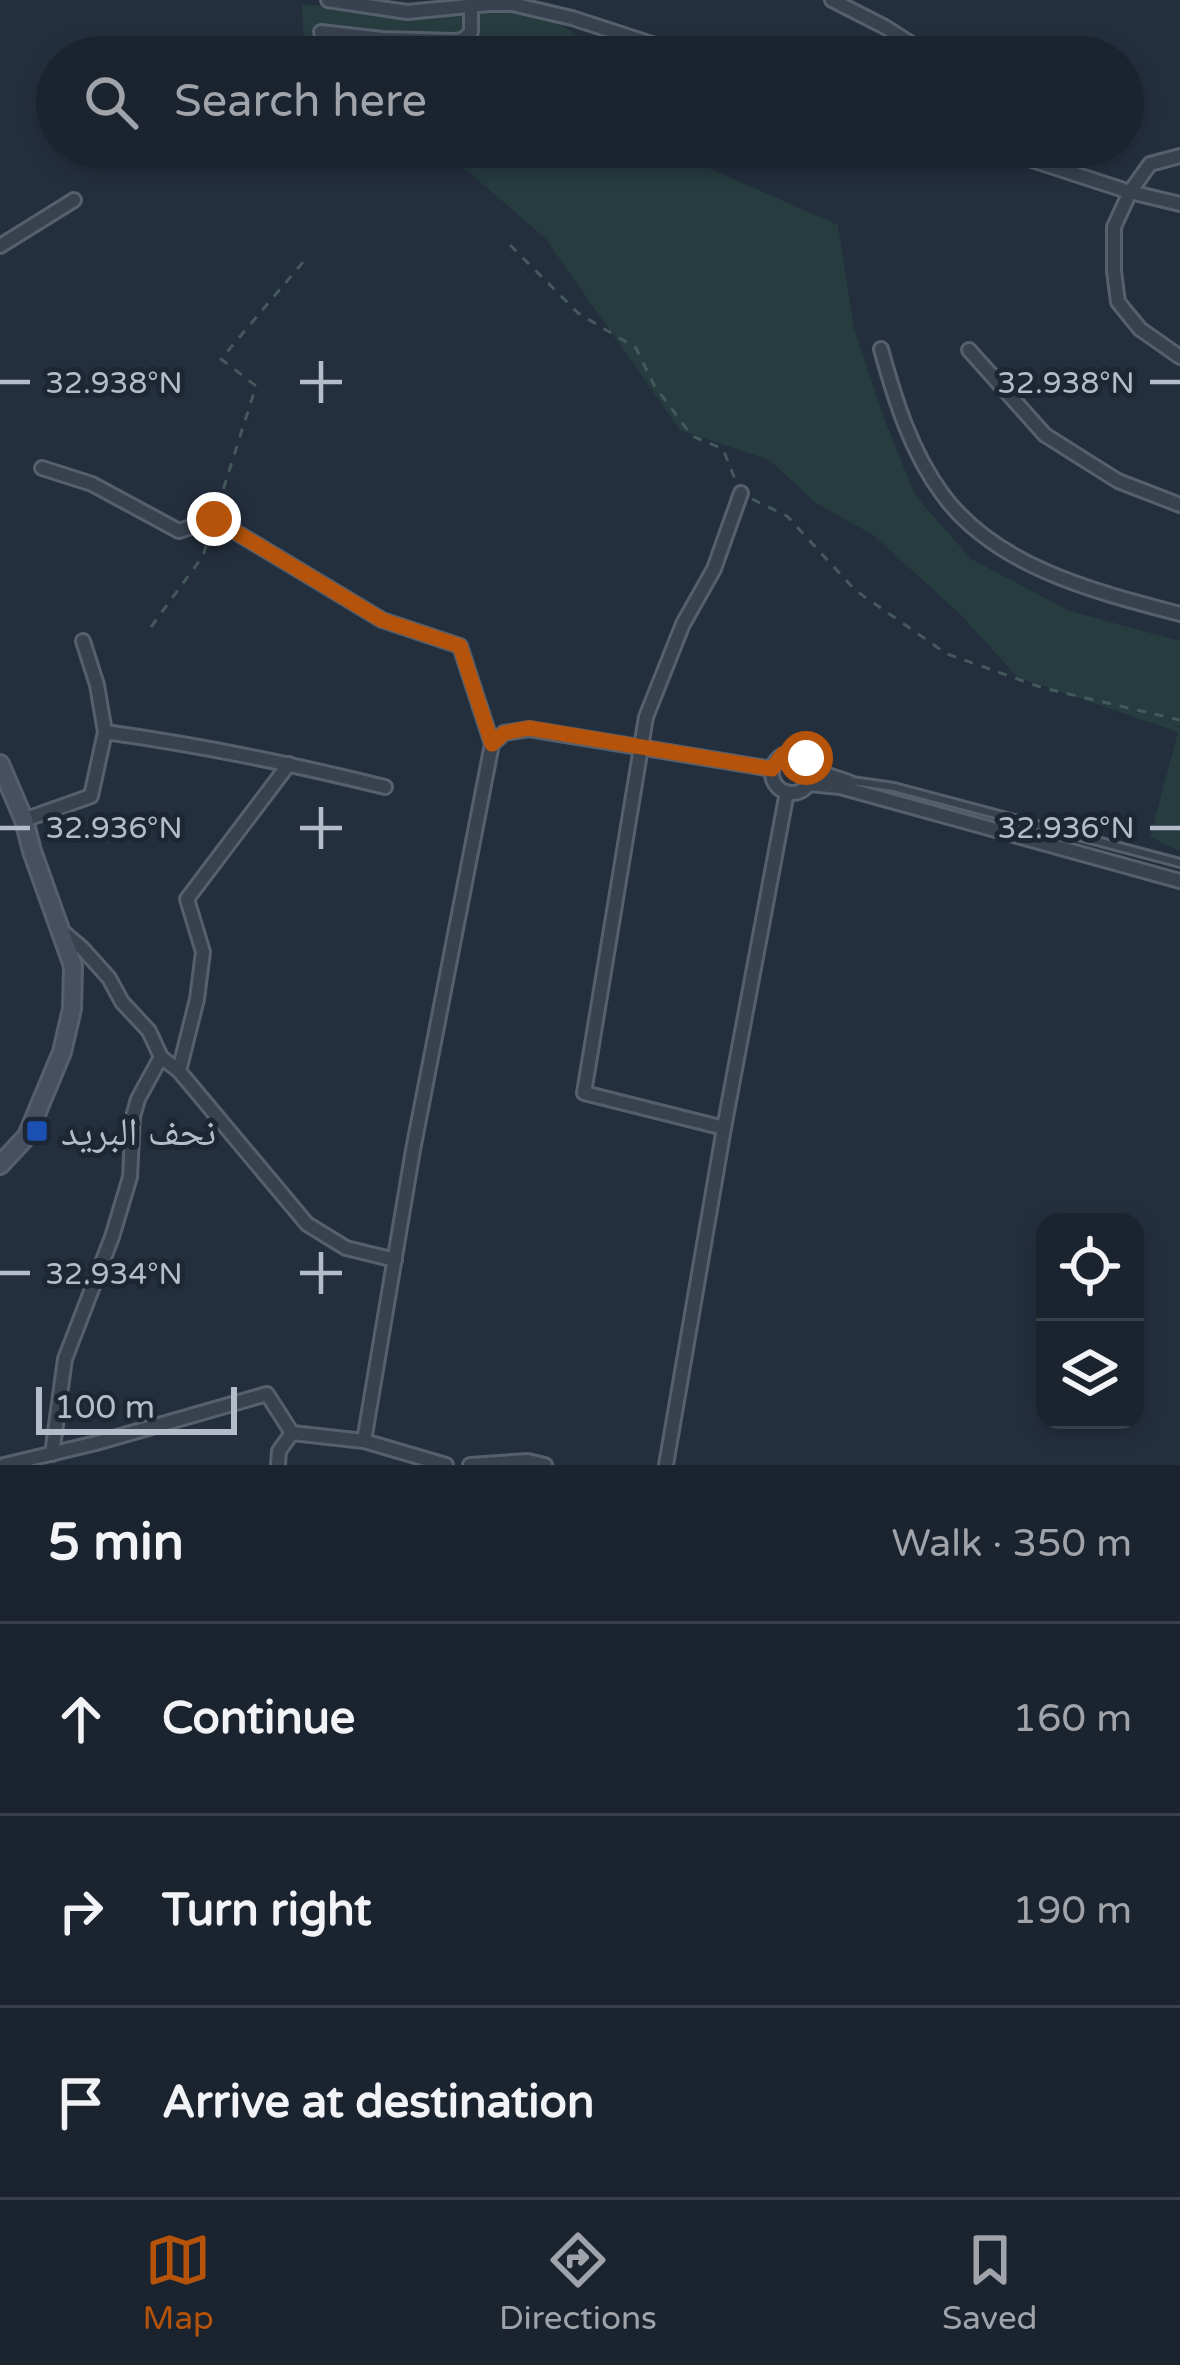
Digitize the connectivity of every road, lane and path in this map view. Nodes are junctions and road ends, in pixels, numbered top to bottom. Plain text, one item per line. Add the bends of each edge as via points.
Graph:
1 (328, 0) edge
2 (832, 0) edge
3 (471, 6) junction
4 (543, 6) edge
5 (321, 32) dead end
6 (356, 36) edge
7 (467, 36) edge
8 (631, 36) edge
9 (899, 36) edge
10 (1180, 155) edge
11 (1058, 168) edge
12 (1130, 191) junction
13 (74, 200) dead end
14 (1180, 204) edge
15 (510, 245) dead end
16 (0, 246) edge
17 (309, 255) dead end
18 (881, 349) dead end
19 (969, 350) dead end
20 (1180, 357) edge
21 (42, 468) dead end
22 (741, 493) junction
23 (1180, 506) edge
24 (214, 519) junction
25 (1180, 614) edge
26 (152, 627) dead end
27 (83, 641) dead end
28 (1180, 720) edge
29 (105, 732) junction
30 (492, 744) junction
31 (641, 748) junction
32 (0, 764) edge
33 (289, 764) junction
34 (772, 769) junction
35 (811, 777) junction
36 (836, 779) junction
37 (385, 787) dead end
38 (788, 793) junction
39 (24, 820) junction
40 (1180, 863) edge
41 (1180, 878) edge
42 (62, 932) junction
43 (161, 1057) junction
44 (179, 1071) junction
45 (724, 1129) junction
46 (0, 1165) edge
47 (394, 1260) junction
48 (292, 1433) junction
49 (364, 1441) junction
50 (52, 1454) junction
51 (504, 1464) edge
52 (4, 1465) edge
53 (278, 1465) edge
54 (446, 1465) edge
55 (470, 1465) edge
56 (545, 1465) edge
57 (666, 1465) edge

1 - 3 street via 407,12
2 - 9 street
3 - 4 street
3 - 7 street
4 - 8 street
5 - 6 street
10 - 12 street via 1150,164
11 - 12 street
12 - 14 street
12 - 20 street via 1114,226 1118,302
13 - 16 street
15 - 22 path via 578,313 636,348 692,436 723,449
17 - 24 path via 221,359 256,386
18 - 25 street via 924,464 965,518 995,544 1087,589
19 - 23 street via 1045,435 1118,481
21 - 24 street via 92,484 179,531
22 - 28 path via 788,516 855,590 947,654 1043,688
22 - 31 street via 714,569 682,624
24 - 26 path via 203,556
24 - 30 street via 382,620 460,646
27 - 29 street
29 - 33 street
29 - 39 street via 91,796
30 - 31 street via 529,728
30 - 47 street
31 - 34 street
31 - 45 street via 584,1093
32 - 39 street
33 - 37 street
33 - 44 street via 187,899 203,952
34 - 35 street via 783,754 795,753 806,758
34 - 38 street
35 - 36 street
35 - 38 street via 800,792
35 - 41 street
36 - 40 lane via 895,787
36 - 41 street
38 - 45 street
39 - 42 street
42 - 43 street via 109,978
42 - 46 street via 74,966 62,1052 27,1136
43 - 44 street
43 - 50 street via 138,1099 130,1177 65,1359
44 - 47 street via 307,1225 346,1248
45 - 57 street
47 - 49 street
48 - 49 street
48 - 50 street via 267,1394
48 - 53 street
49 - 54 street
50 - 52 street
51 - 55 street
51 - 56 street

